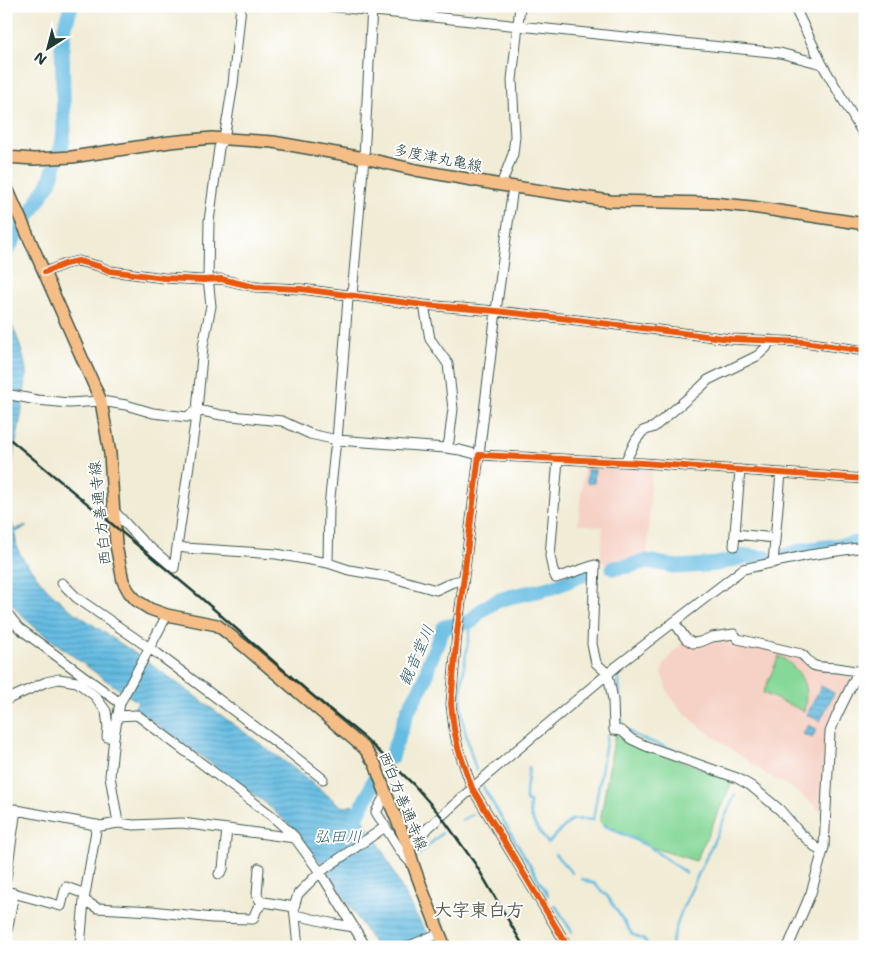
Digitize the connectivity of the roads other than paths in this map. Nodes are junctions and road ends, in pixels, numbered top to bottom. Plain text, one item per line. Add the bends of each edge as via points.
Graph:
1 (241, 6) edge
2 (327, 6) edge
3 (520, 6) edge
4 (794, 6) edge
5 (372, 9) edge
6 (518, 25) junction
7 (822, 64) junction
8 (865, 137) edge
9 (222, 138) junction
10 (6, 157) edge
11 (364, 158) junction
12 (501, 185) junction
13 (6, 186) edge
14 (513, 187) junction
15 (865, 224) edge
16 (44, 272) junction
17 (208, 280) junction
18 (352, 295) junction
19 (424, 305) junction
20 (496, 311) junction
21 (770, 340) junction
22 (865, 350) edge
23 (6, 394) edge
24 (101, 401) junction
25 (197, 410) junction
26 (337, 440) junction
27 (446, 448) junction
28 (479, 455) junction
29 (558, 459) junction
30 (625, 462) junction
31 (740, 470) junction
32 (782, 473) junction
33 (865, 479) edge
34 (115, 512) junction
35 (735, 534) junction
36 (775, 538) junction
37 (178, 546) junction
38 (734, 546) dead end
39 (865, 547) edge
40 (328, 563) junction
41 (773, 563) junction
42 (462, 580) junction
43 (62, 583) dead end
44 (6, 612) edge
45 (167, 615) junction
46 (674, 622) junction
47 (148, 652) junction
48 (861, 671) edge
49 (608, 674) junction
50 (6, 700) edge
51 (120, 703) junction
52 (117, 716) junction
53 (114, 737) junction
54 (323, 779) dead end
55 (472, 788) junction
56 (386, 794) junction
57 (6, 808) edge
58 (16, 809) junction
59 (118, 822) junction
60 (102, 826) junction
61 (385, 826) junction
62 (227, 829) junction
63 (295, 838) junction
64 (408, 846) junction
65 (822, 853) junction
66 (414, 866) junction
67 (260, 868) dead end
68 (320, 872) junction
69 (219, 874) dead end
70 (6, 879) edge
71 (10, 892) edge
72 (85, 897) junction
73 (262, 904) junction
74 (294, 911) junction
75 (354, 927) junction
76 (438, 934) junction
77 (6, 937) edge
78 (80, 947) edge
79 (298, 947) edge
80 (366, 947) edge
81 (407, 947) edge
82 (446, 947) edge
83 (568, 947) edge
84 (788, 947) edge

1 - 9 street via 233,84
2 - 5 street
3 - 6 street
4 - 7 street
5 - 6 street
5 - 11 street
6 - 7 street via 780,53
6 - 12 street via 512,80 515,136 513,154
7 - 8 street
9 - 10 main road, 多度津丸亀線 via 170,142 72,157
9 - 11 main road, 多度津丸亀線 via 273,142
9 - 17 street via 210,221
11 - 12 main road, 多度津丸亀線
11 - 18 street
12 - 14 main road, 多度津丸亀線
13 - 16 main road, 西白方善通寺線
14 - 15 main road, 多度津丸亀線 via 610,201 752,207
14 - 20 street
16 - 17 street via 78,261 110,271
16 - 24 main road, 西白方善通寺線
17 - 18 street via 221,279 255,288
17 - 25 street via 211,306 203,346
18 - 19 street
18 - 26 street via 348,299
19 - 20 street
19 - 27 street via 430,339 448,364 453,409
20 - 21 street via 730,339
20 - 28 street
21 - 22 street
21 - 30 street via 757,356 708,380 654,427 644,431
23 - 24 street via 69,403
24 - 25 street via 187,417
24 - 34 main road, 西白方善通寺線
25 - 26 street via 282,422 310,434
25 - 37 street
26 - 27 street
26 - 40 street via 329,507
27 - 28 street
28 - 29 street
28 - 42 street
29 - 30 street
29 - 49 street via 550,556 552,571 556,578 596,565 592,644 596,662
30 - 31 street
31 - 32 street
31 - 35 street
32 - 33 street
32 - 36 street
34 - 37 street via 174,568
34 - 45 main road, 西白方善通寺線 via 116,544 123,582 137,601
35 - 36 street
35 - 38 street
36 - 41 street
37 - 40 street via 276,554
39 - 41 street
40 - 42 street via 436,590
41 - 46 street via 743,569
42 - 55 street via 451,704 458,748
43 - 47 street
44 - 51 street via 19,628
45 - 47 street
45 - 56 main road, 西白方善通寺線 via 216,625 245,647 365,749 375,764
46 - 48 street via 693,644 734,634 738,639 801,654 815,666
46 - 49 street
47 - 51 street
47 - 54 street via 158,654
48 - 65 street via 830,732
49 - 55 street
49 - 65 street via 614,730 622,731 646,746 751,786
50 - 53 street via 46,682 59,679 77,682 95,696 106,711 107,737
51 - 52 street
52 - 53 street
52 - 63 street via 136,715 272,816
53 - 59 street via 110,776
55 - 64 street
55 - 83 street
56 - 61 street via 376,812
56 - 64 main road, 西白方善通寺線
57 - 58 street
58 - 60 street
58 - 70 street
59 - 60 street
59 - 62 street via 134,825 182,823
60 - 72 street via 97,825
61 - 66 street
61 - 68 street
62 - 63 street
62 - 69 street via 223,869
63 - 68 street
64 - 66 main road, 西白方善通寺線
65 - 84 street via 811,893
66 - 76 main road, 西白方善通寺線
67 - 73 street via 257,895
68 - 74 street via 298,894
68 - 75 street
71 - 72 street via 61,906 66,887
71 - 77 street
72 - 73 street via 97,908 212,918 253,919
72 - 78 street
73 - 74 street
74 - 75 street
74 - 79 street
75 - 80 street
76 - 81 street
76 - 82 main road, 西白方善通寺線

